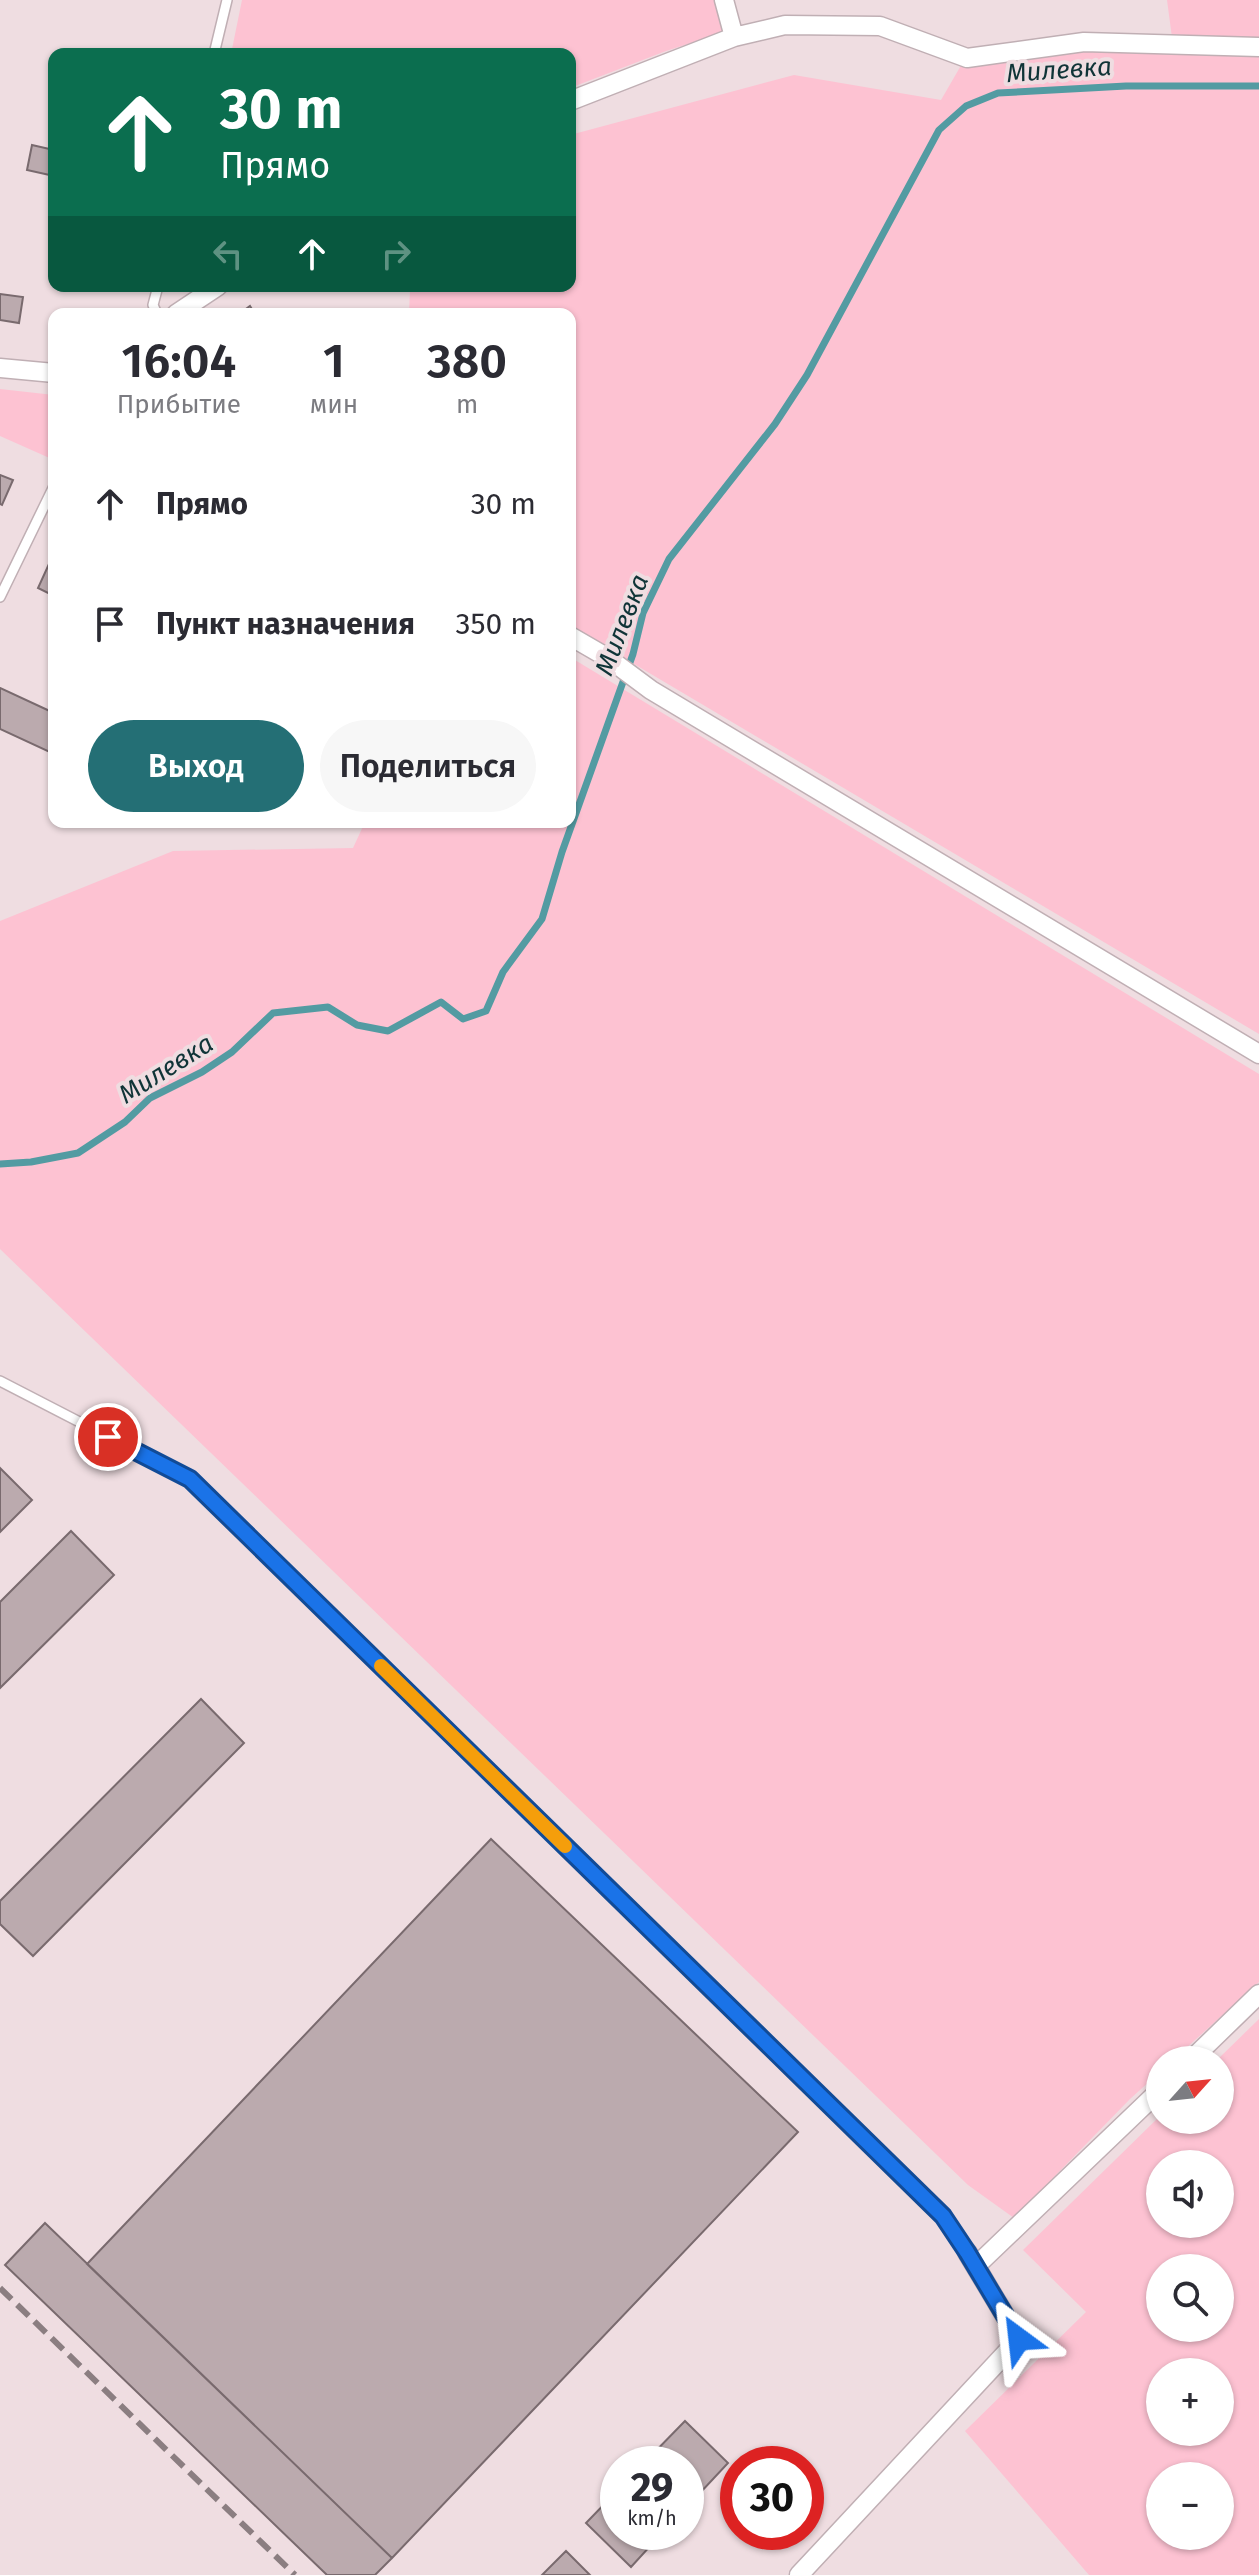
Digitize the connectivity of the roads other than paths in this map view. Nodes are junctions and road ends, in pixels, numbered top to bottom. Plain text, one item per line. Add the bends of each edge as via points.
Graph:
1 (227, 0) edge
2 (724, 0) edge
3 (734, 37) junction
4 (1259, 47) edge
5 (215, 48) edge
6 (576, 99) edge
7 (209, 292) edge
8 (185, 308) edge
9 (0, 368) edge
10 (48, 372) edge
11 (48, 498) edge
12 (0, 597) edge
13 (576, 639) edge
14 (1259, 1054) edge
15 (0, 1381) edge
16 (1259, 1994) edge
17 (1205, 2046) edge
18 (1146, 2103) edge
19 (972, 2259) junction
20 (799, 2575) edge

1 - 5 lane
2 - 3 street
3 - 4 street via 785,25 880,26 967,58 1084,42
3 - 6 street
7 - 8 street
9 - 10 street
11 - 12 lane
13 - 14 street via 651,690
15 - 19 lane via 190,1479 943,2216
16 - 17 street
18 - 19 street
19 - 20 street via 1019,2339

